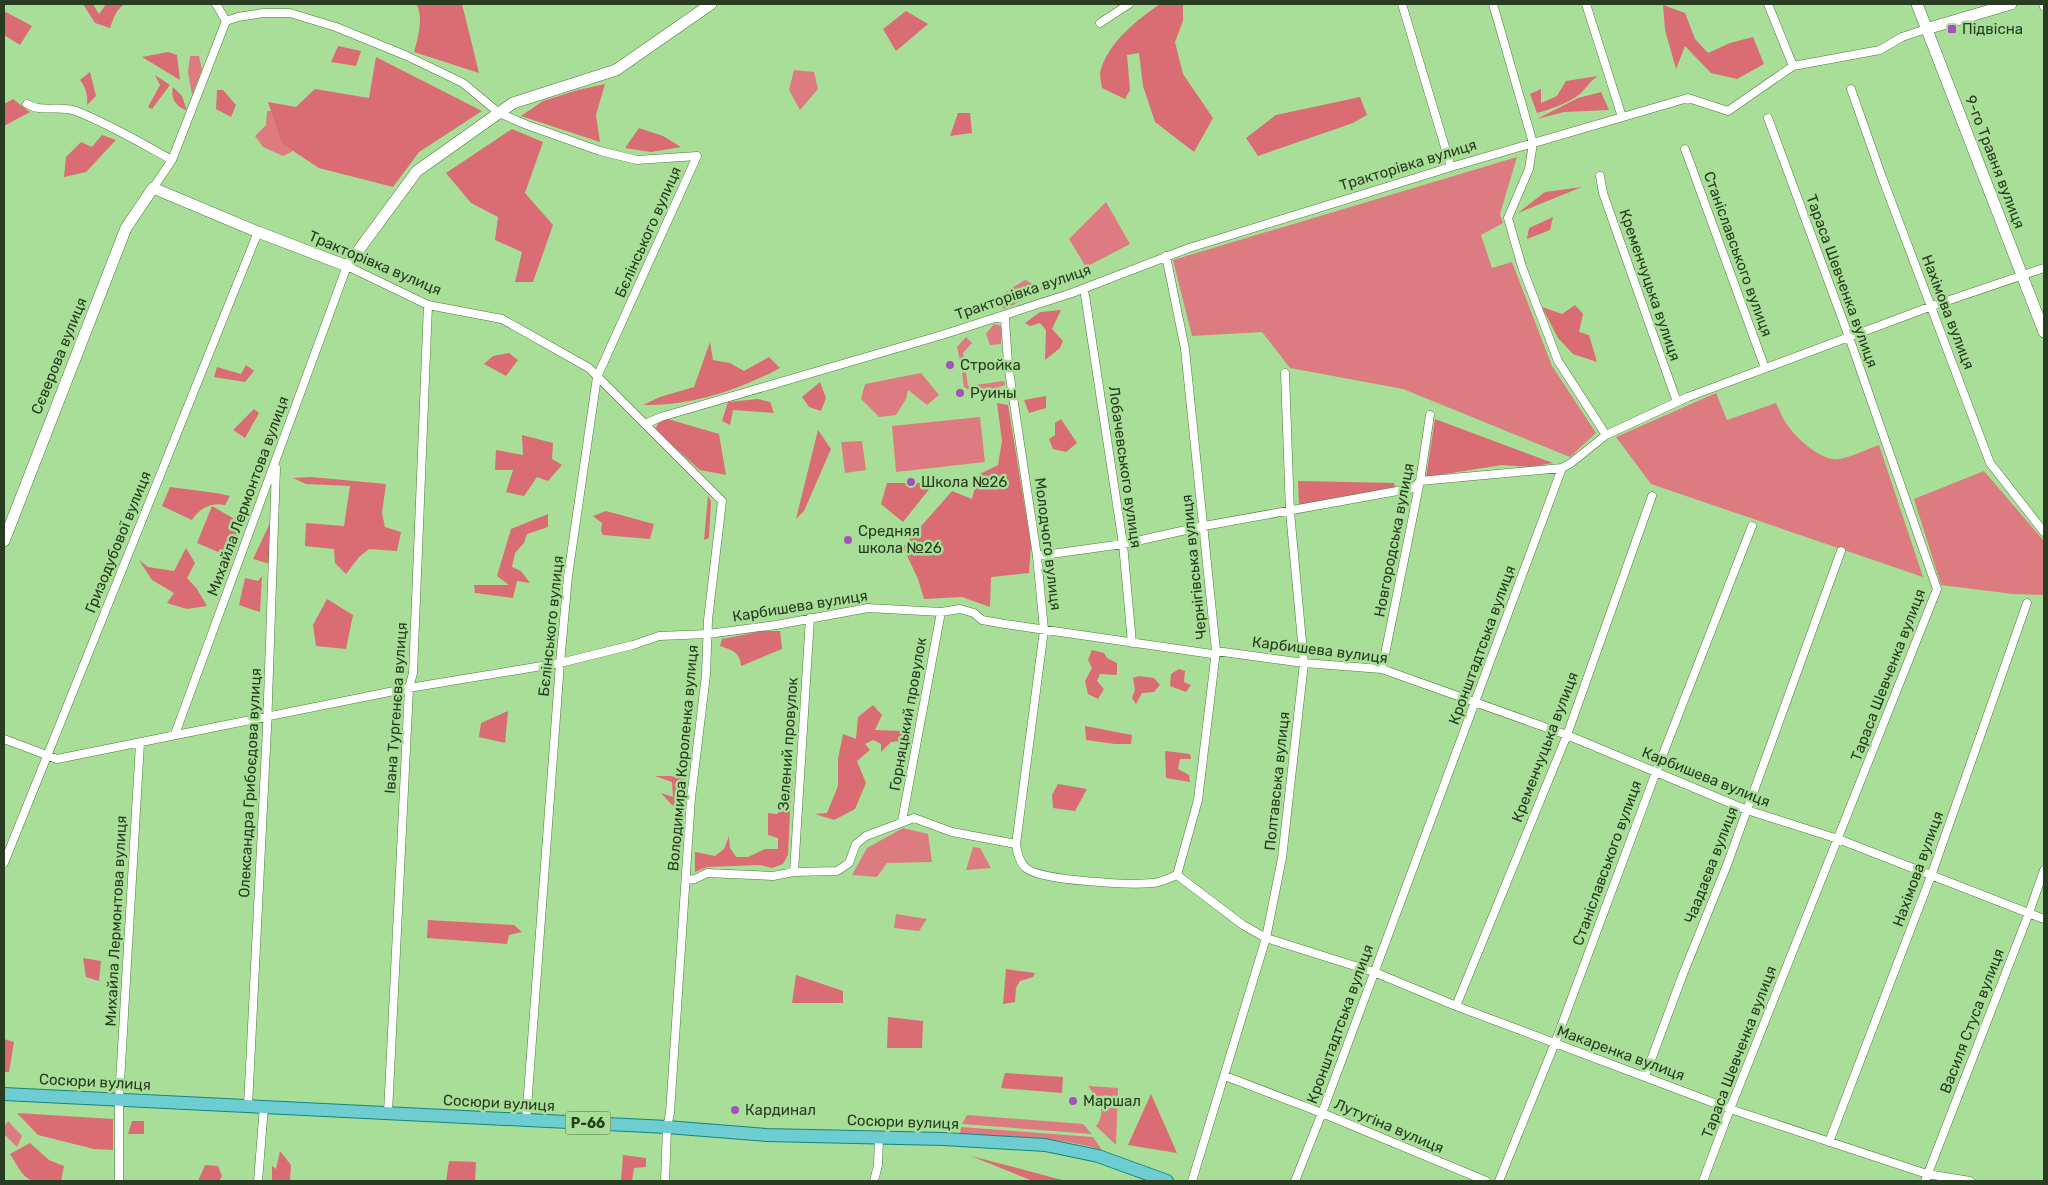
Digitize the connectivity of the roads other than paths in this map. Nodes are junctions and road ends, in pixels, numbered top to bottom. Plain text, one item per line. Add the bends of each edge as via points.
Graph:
1 (216, 4) edge
2 (269, 4) edge
3 (711, 4) edge
4 (1129, 4) edge
5 (1402, 4) edge
6 (1494, 4) edge
7 (1586, 4) edge
8 (1768, 4) edge
9 (1917, 4) edge
10 (2011, 4) edge
11 (263, 12) junction
12 (226, 22) junction
13 (1100, 23) dead end
14 (1926, 28) junction
15 (1793, 66) junction
16 (1851, 89) dead end
17 (27, 104) dead end
18 (499, 113) junction
19 (1622, 117) junction
20 (1768, 118) dead end
21 (1533, 143) junction
22 (1685, 149) dead end
23 (172, 160) junction
24 (1451, 166) junction
25 (1600, 176) dead end
26 (153, 188) junction
27 (258, 232) junction
28 (1166, 256) junction
29 (347, 266) junction
30 (2044, 268) edge
31 (2023, 276) junction
32 (1085, 296) dead end
33 (428, 305) junction
34 (1932, 306) junction
35 (993, 318) junction
36 (2044, 332) edge
37 (1849, 337) junction
38 (1765, 368) junction
39 (1285, 373) dead end
40 (597, 377) junction
41 (1677, 402) junction
42 (1430, 415) dead end
43 (645, 424) junction
44 (1606, 435) junction
45 (276, 462) junction
46 (1562, 468) junction
47 (1420, 481) junction
48 (1652, 496) dead end
49 (1290, 512) junction
50 (1204, 526) junction
51 (1752, 526) dead end
52 (2044, 532) edge
53 (4, 541) edge
54 (1123, 544) junction
55 (1841, 550) dead end
56 (1037, 556) junction
57 (2027, 603) dead end
58 (941, 612) junction
59 (810, 618) junction
60 (1044, 630) junction
61 (708, 634) junction
62 (1132, 643) junction
63 (1216, 651) junction
64 (560, 662) junction
65 (1304, 663) junction
66 (1382, 669) junction
67 (409, 688) junction
68 (1475, 701) junction
69 (268, 715) junction
70 (175, 734) junction
71 (1567, 735) junction
72 (4, 739) edge
73 (140, 743) junction
74 (47, 756) junction
75 (1656, 772) junction
76 (1747, 810) junction
77 (902, 821) junction
78 (1838, 839) junction
79 (1016, 844) junction
80 (4, 863) edge
81 (2044, 870) edge
82 (794, 872) junction
83 (1177, 875) junction
84 (1931, 876) junction
85 (686, 880) junction
86 (2029, 913) junction
87 (2044, 919) edge
88 (1266, 938) junction
89 (1374, 972) junction
90 (1456, 1006) junction
91 (1555, 1043) junction
92 (1226, 1076) junction
93 (1645, 1076) junction
94 (4, 1094) edge
95 (119, 1099) junction
96 (248, 1106) junction
97 (264, 1106) junction
98 (1730, 1109) junction
99 (388, 1113) junction
100 (1322, 1114) junction
101 (526, 1121) junction
102 (667, 1127) junction
103 (879, 1138) junction
104 (1829, 1142) junction
105 (1926, 1178) edge
106 (119, 1181) edge
107 (258, 1181) edge
108 (665, 1181) edge
109 (874, 1181) edge
110 (1167, 1181) edge
111 (1192, 1181) edge
112 (1295, 1181) edge
113 (1486, 1181) edge
114 (1499, 1181) edge
115 (1704, 1181) edge
116 (1970, 1181) edge

1 - 12 street
2 - 11 street
3 - 18 main road via 616,70 512,103
4 - 13 street
5 - 24 street
6 - 21 street
7 - 19 street
8 - 15 street
9 - 14 main road, 9-го Травня вулиця
10 - 14 main road
11 - 12 street via 238,16
11 - 18 street via 290,13 336,27 407,56 463,83
12 - 23 street
14 - 15 street, Тракторівка вулиця via 1880,50
14 - 31 main road, 9-го Травня вулиця
15 - 19 street, Тракторівка вулиця via 1728,111 1688,98
16 - 34 street, Нахімова вулиця
17 - 23 street via 35,109 73,110
18 - 29 main road via 417,171
18 - 40 street, Бєлінського вулиця via 600,151 637,160 697,156
19 - 21 street, Тракторівка вулиця
20 - 37 street, Тараса Шевченка вулиця
21 - 24 street, Тракторівка вулиця
21 - 44 street via 1529,169 1508,218 1522,267 1558,361
22 - 38 street, Станіславського вулиця
23 - 26 street
24 - 28 street, Тракторівка вулиця
25 - 41 street, Кременчуцька вулиця via 1603,193
26 - 27 main road, Тракторівка вулиця
26 - 53 main road, Сєверова вулиця via 126,228
27 - 29 main road, Тракторівка вулиця
27 - 74 street, Гризодубової вулиця
28 - 35 street, Тракторівка вулиця via 1072,293
28 - 50 street, Чернігівська вулиця via 1184,349
29 - 33 street, Тракторівка вулиця
29 - 45 street, Михайла Лермонтова вулиця
30 - 31 street
31 - 34 street
31 - 36 main road, 9-го Травня вулиця
32 - 54 street, Лобачевського вулиця
33 - 40 street, Тракторівка вулиця via 502,319 589,368
33 - 67 street, Івана Тургенєва вулиця via 413,673
34 - 37 street
34 - 52 street, Нахімова вулиця via 1990,463
35 - 43 street, Тракторівка вулиця
35 - 56 street, Молодчого вулиця via 1004,319
37 - 38 street
37 - 78 street, Тараса Шевченка вулиця via 1937,589
38 - 41 street
39 - 49 street, Полтавська вулиця
40 - 43 street, Тракторівка вулиця
40 - 64 street, Бєлінського вулиця via 568,576
41 - 44 street
42 - 47 street, Новгородська вулиця
43 - 61 street, Володимира Короленка вулиця via 722,501
44 - 46 street
45 - 69 street, Олександра Грибоєдова вулиця
45 - 70 street, Михайла Лермонтова вулиця
46 - 47 street
46 - 68 street, Кронштадтська вулиця
47 - 49 street via 1414,488
47 - 66 street, Новгородська вулиця
48 - 71 street, Кременчуцька вулиця
49 - 50 street
49 - 65 street, Полтавська вулиця
50 - 54 street
50 - 63 street, Чернігівська вулиця
51 - 75 street, Станіславського вулиця
54 - 56 street
54 - 62 street, Лобачевського вулиця
55 - 76 street, Чаадаєва вулиця
56 - 60 street, Молодчого вулиця
57 - 84 street, Нахімова вулиця
58 - 59 street, Карбишева вулиця via 868,608
58 - 60 street, Карбишева вулиця via 960,609 974,613 982,620
58 - 77 street, Горняцький провулок
59 - 61 street, Карбишева вулиця
59 - 82 street, Зелений провулок
60 - 62 street, Карбишева вулиця
60 - 79 street, Молодчого вулиця
61 - 64 street, Карбишева вулиця via 659,636
61 - 85 street, Володимира Короленка вулиця via 690,798
62 - 63 street, Карбишева вулиця via 1212,654
63 - 65 street, Карбишева вулиця
63 - 83 street, Чернігівська вулиця via 1198,800
64 - 67 street, Карбишева вулиця
64 - 101 street, Бєлінського вулиця
65 - 66 street, Карбишева вулиця
65 - 88 street, Полтавська вулиця via 1282,858
66 - 68 street, Карбишева вулиця
67 - 69 street, Карбишева вулиця
67 - 99 street, Івана Тургенєва вулиця
68 - 71 street, Карбишева вулиця
68 - 89 street, Кронштадтська вулиця
69 - 70 street, Карбишева вулиця
69 - 96 street, Олександра Грибоєдова вулиця
70 - 73 street, Карбишева вулиця
71 - 75 street, Карбишева вулиця
71 - 90 street, Кременчуцька вулиця
72 - 74 street
73 - 74 street, Карбишева вулиця via 57,759
73 - 95 street, Михайла Лермонтова вулиця
74 - 80 street, Гризодубової вулиця
75 - 76 street, Карбишева вулиця
75 - 91 street, Станіславського вулиця
76 - 78 street, Карбишева вулиця
76 - 93 street, Чаадаєва вулиця
77 - 79 street via 914,818 952,832
77 - 82 street via 866,836 856,844 849,863 837,872
78 - 84 street, Карбишева вулиця
78 - 98 street, Тараса Шевченка вулиця
79 - 83 street via 1026,868 1054,878 1154,884
81 - 86 street, Василя Стуса вулиця
82 - 85 street via 773,876 707,873
83 - 88 street, Макаренка вулиця via 1243,925
84 - 86 street, Карбишева вулиця
84 - 104 street, Нахімова вулиця
85 - 102 street, Володимира Короленка вулиця
86 - 87 street, Карбишева вулиця
86 - 105 street, Василя Стуса вулиця
88 - 89 street, Макаренка вулиця
88 - 92 street, Полтавська вулиця
89 - 90 street, Макаренка вулиця
89 - 100 street, Кронштадтська вулиця
90 - 91 street, Макаренка вулиця
91 - 93 street, Макаренка вулиця
91 - 114 street, Станіславського вулиця
92 - 100 street, Лутугіна вулиця
92 - 111 street, Полтавська вулиця
93 - 98 street, Макаренка вулиця
94 - 95 main road, Сосюри вулиця / Р-66
95 - 96 main road, Сосюри вулиця / Р-66
95 - 106 street, Михайла Лермонтова вулиця
96 - 97 main road, Сосюри вулиця / Р-66
97 - 99 main road, Сосюри вулиця / Р-66
97 - 107 street
98 - 104 street, Макаренка вулиця
98 - 115 street, Тараса Шевченка вулиця
99 - 101 main road, Сосюри вулиця / Р-66
100 - 112 street, Кронштадтська вулиця
100 - 113 street, Лутугіна вулиця
101 - 102 main road, Сосюри вулиця / Р-66
102 - 103 main road, Сосюри вулиця / Р-66 via 766,1135
102 - 108 street, Володимира Короленка вулиця
103 - 109 street
103 - 110 main road, Сосюри вулиця / Р-66 via 1045,1145 1098,1156
104 - 105 street, Макаренка вулиця
105 - 116 street, Макаренка вулиця

